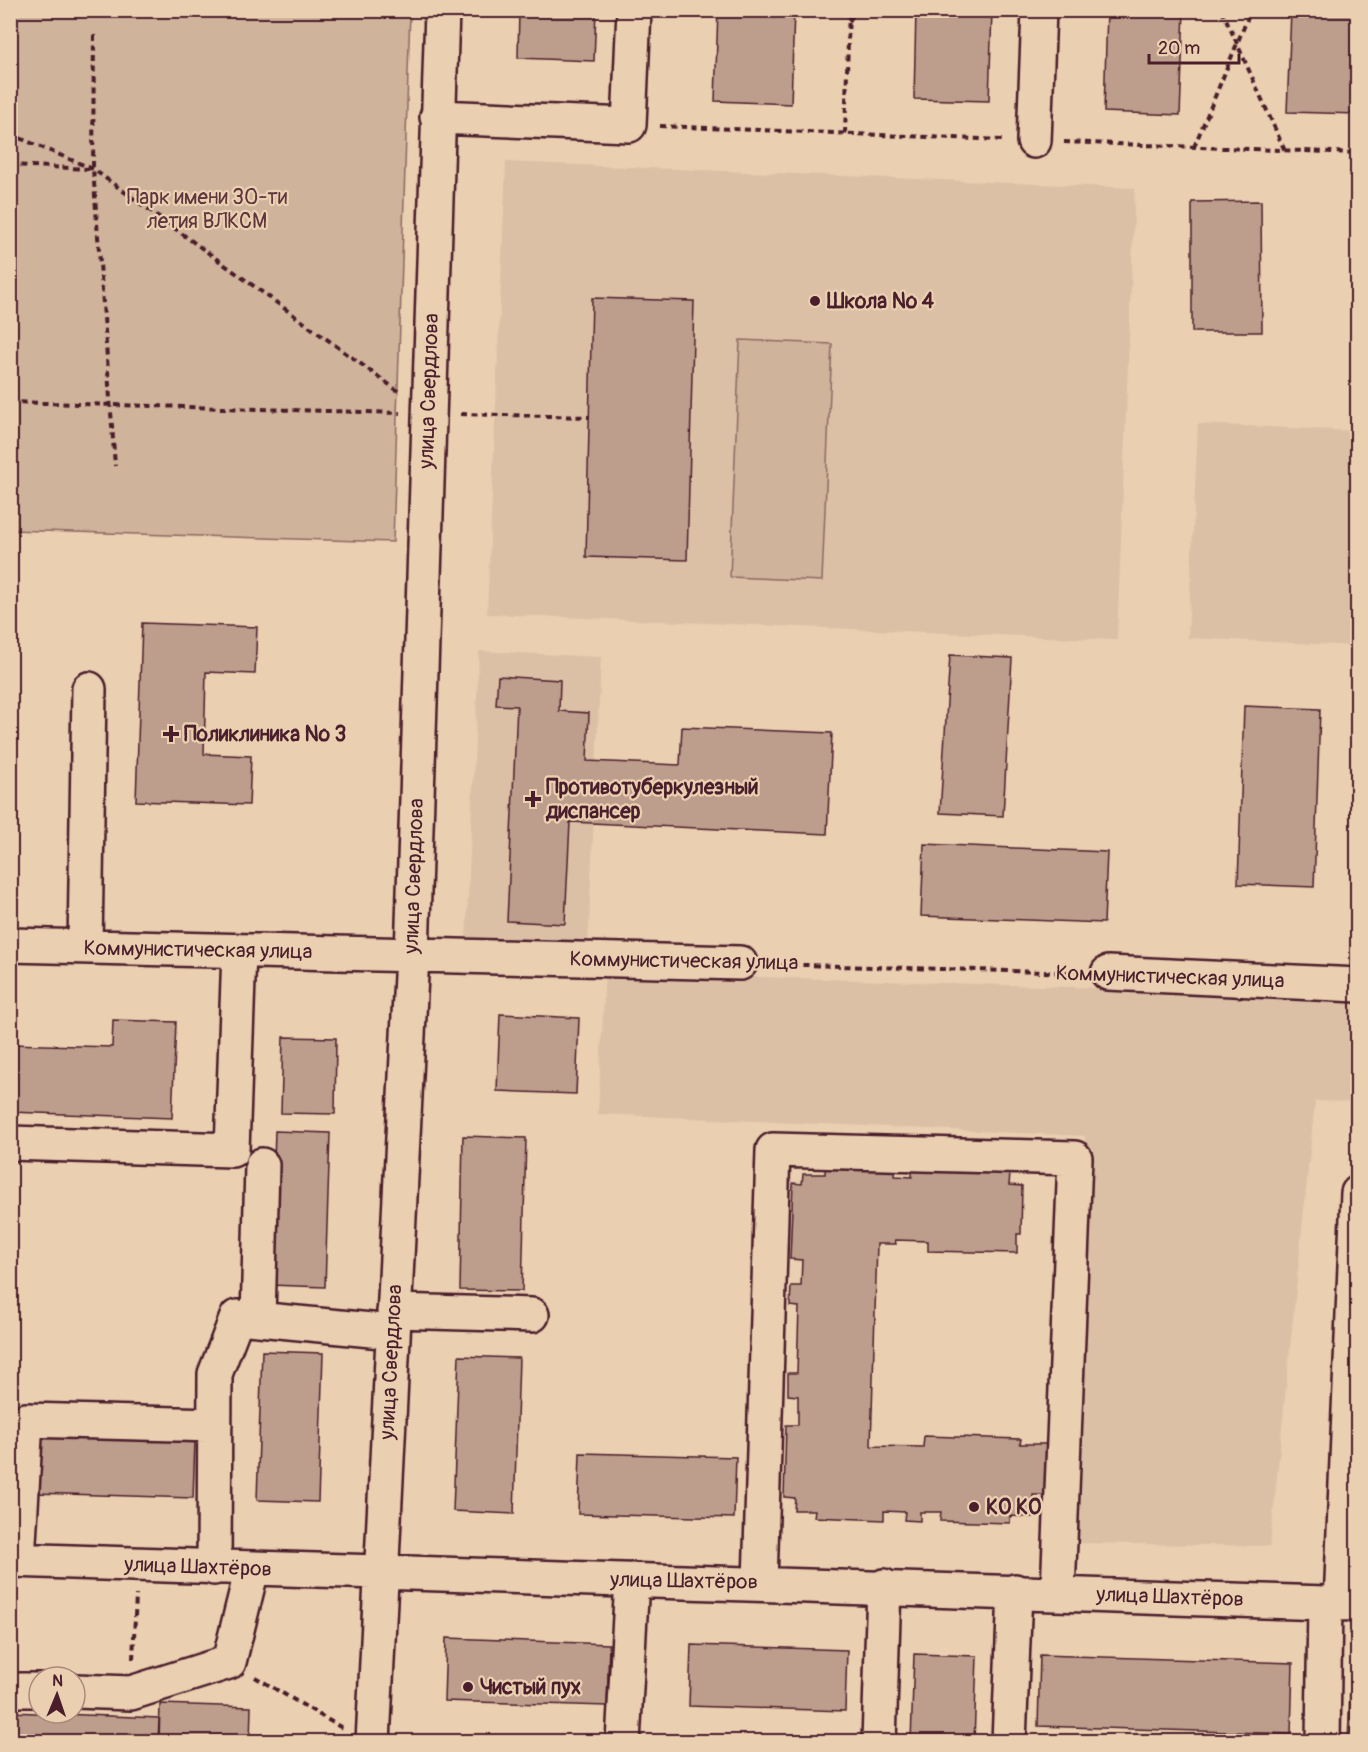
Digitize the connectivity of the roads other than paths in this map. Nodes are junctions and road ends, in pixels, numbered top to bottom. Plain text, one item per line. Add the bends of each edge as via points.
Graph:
1 (442, 10) edge
2 (634, 10) edge
3 (1039, 10) edge
4 (437, 117) junction
5 (1034, 141) road end
6 (88, 689) dead end
7 (10, 945) edge
8 (85, 947) junction
9 (239, 951) junction
10 (412, 955) junction
11 (740, 963) road end
12 (1108, 974) road end
13 (1358, 985) edge
14 (10, 1143) edge
15 (262, 1165) dead end
16 (1358, 1193) edge
17 (532, 1315) dead end
18 (258, 1319) junction
19 (393, 1321) junction
20 (215, 1425) junction
21 (14, 1560) edge
22 (214, 1568) junction
23 (252, 1569) junction
24 (380, 1574) junction
25 (632, 1580) junction
26 (760, 1583) junction
27 (884, 1586) junction
28 (1015, 1591) junction
29 (1058, 1593) junction
30 (1341, 1604) edge
31 (10, 1690) edge
32 (27, 1690) edge
33 (87, 1692) edge
34 (360, 1736) edge
35 (623, 1742) edge
36 (879, 1742) edge
37 (1009, 1742) edge
38 (1323, 1742) edge

1 - 4 street, улица Свердлова
2 - 4 street via 629,125
3 - 5 street
4 - 10 street, улица Свердлова
6 - 8 street
7 - 8 street, Коммунистическая улица
8 - 9 street, Коммунистическая улица
9 - 10 street, Коммунистическая улица
9 - 14 street via 232,1150
10 - 11 street, Коммунистическая улица
10 - 19 street, улица Свердлова
12 - 13 street, Коммунистическая улица
15 - 18 street
16 - 30 street
17 - 19 street
18 - 19 street
18 - 20 street via 237,1317 215,1374
19 - 24 street, улица Свердлова
20 - 21 street via 26,1420
20 - 22 street
21 - 22 street, улица Шахтёров
22 - 23 street, улица Шахтёров
23 - 24 street, улица Шахтёров
23 - 33 street via 229,1662 131,1693
24 - 25 street, улица Шахтёров
24 - 34 street, улица Свердлова
25 - 26 street, улица Шахтёров
25 - 35 street
26 - 27 street, улица Шахтёров
26 - 29 street via 773,1150 1075,1158
27 - 28 street, улица Шахтёров
27 - 36 street
28 - 29 street, улица Шахтёров
28 - 37 street
29 - 30 street, улица Шахтёров
30 - 38 street
31 - 32 street

